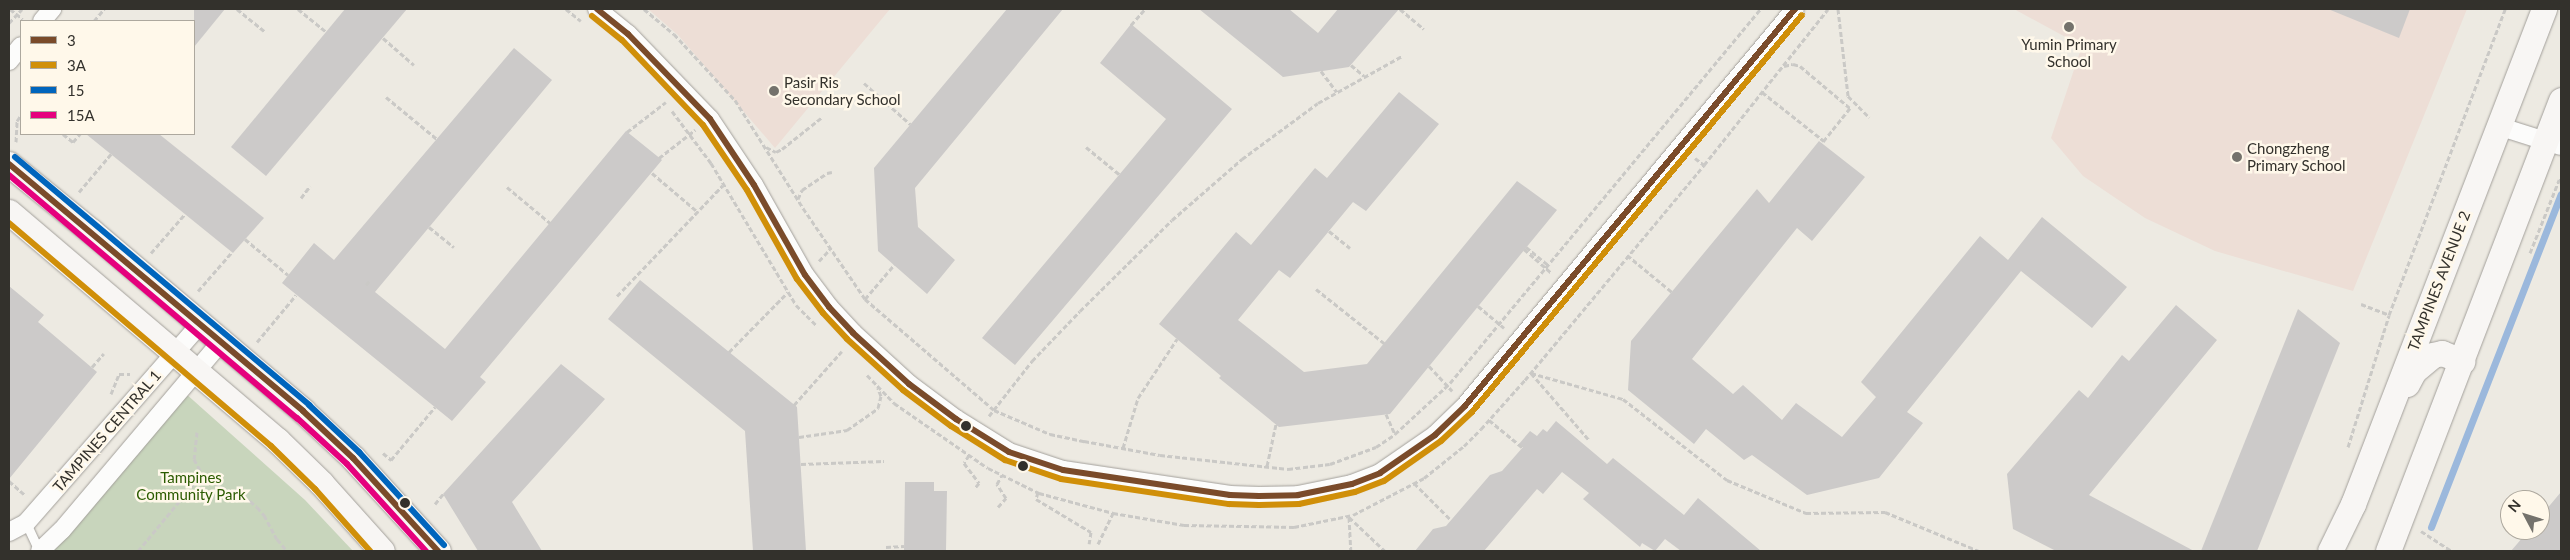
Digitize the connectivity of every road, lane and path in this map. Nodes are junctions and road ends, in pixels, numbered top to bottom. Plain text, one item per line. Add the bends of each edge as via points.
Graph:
1 (10, 9) edge
2 (22, 9) edge
3 (52, 9) edge
4 (104, 9) edge
5 (237, 9) edge
6 (298, 9) edge
7 (597, 9) edge
8 (644, 9) edge
9 (1144, 9) edge
10 (1400, 9) edge
11 (1761, 9) edge
12 (1795, 9) edge
13 (1828, 9) edge
14 (1838, 9) edge
15 (2505, 9) edge
16 (2544, 9) edge
17 (17, 14) junction
18 (24, 20) edge
19 (43, 20) edge
20 (97, 20) edge
21 (9, 23) edge
22 (1131, 24) dead end
23 (1424, 28) dead end
24 (264, 32) dead end
25 (326, 32) dead end
26 (382, 38) dead end
27 (20, 47) edge
28 (1402, 56) dead end
29 (9, 60) edge
30 (414, 65) dead end
31 (1351, 65) dead end
32 (1780, 70) junction
33 (1321, 71) dead end
34 (1364, 76) junction
35 (864, 83) dead end
36 (682, 89) junction
37 (1337, 92) junction
38 (1762, 92) junction
39 (662, 96) dead end
40 (386, 97) dead end
41 (2561, 100) edge
42 (666, 102) junction
43 (20, 116) edge
44 (1868, 117) dead end
45 (821, 118) dead end
46 (710, 119) junction
47 (910, 124) dead end
48 (2498, 126) junction
49 (627, 132) dead end
50 (689, 134) junction
51 (63, 135) edge
52 (79, 135) edge
53 (437, 139) dead end
54 (2553, 143) edge
55 (764, 146) junction
56 (1086, 147) dead end
57 (111, 154) dead end
58 (13, 155) edge
59 (659, 158) dead end
60 (832, 172) dead end
61 (652, 173) dead end
62 (1119, 174) dead end
63 (310, 186) dead end
64 (723, 186) junction
65 (507, 187) dead end
66 (81, 190) dead end
67 (301, 198) dead end
68 (798, 200) junction
69 (9, 212) edge
70 (698, 212) junction
71 (185, 214) dead end
72 (550, 223) dead end
73 (429, 227) dead end
74 (1329, 231) dead end
75 (245, 239) dead end
76 (454, 247) dead end
77 (1350, 248) dead end
78 (830, 249) junction
79 (154, 250) dead end
80 (232, 252) dead end
81 (1627, 255) junction
82 (1542, 264) dead end
83 (894, 265) dead end
84 (1548, 266) junction
85 (288, 275) dead end
86 (805, 275) junction
87 (370, 280) dead end
88 (366, 285) dead end
89 (200, 289) dead end
90 (1316, 289) dead end
91 (788, 292) junction
92 (1672, 292) dead end
93 (296, 295) dead end
94 (616, 296) dead end
95 (865, 299) junction
96 (2361, 304) dead end
97 (1478, 306) dead end
98 (2389, 315) junction
99 (1496, 321) dead end
100 (200, 324) junction
101 (823, 332) dead end
102 (1177, 339) dead end
103 (221, 342) junction
104 (1384, 343) dead end
105 (836, 345) dead end
106 (252, 348) dead end
107 (176, 351) junction
108 (729, 352) dead end
109 (104, 353) dead end
110 (2462, 361) junction
111 (1429, 366) dead end
112 (92, 367) dead end
113 (197, 371) junction
114 (865, 373) dead end
115 (1531, 373) junction
116 (875, 383) junction
117 (1444, 383) dead end
118 (794, 405) dead end
119 (435, 407) dead end
120 (994, 410) junction
121 (1386, 414) dead end
122 (1489, 420) junction
123 (2384, 423) junction
124 (1276, 424) dead end
125 (197, 432) dead end
126 (1395, 434) junction
127 (979, 436) junction
128 (799, 437) dead end
129 (1589, 440) dead end
130 (1522, 447) dead end
131 (1123, 448) junction
132 (970, 455) junction
133 (2345, 455) dead end
134 (391, 460) dead end
135 (884, 461) dead end
136 (801, 464) dead end
137 (1267, 466) junction
138 (202, 474) junction
139 (1002, 475) junction
140 (9, 481) edge
141 (1414, 483) junction
142 (975, 488) dead end
143 (1038, 492) junction
144 (444, 494) dead end
145 (26, 495) dead end
146 (435, 504) dead end
147 (998, 507) dead end
148 (1113, 513) junction
149 (1349, 516) junction
150 (1451, 520) dead end
151 (26, 523) junction
152 (2420, 531) dead end
153 (9, 532) edge
154 (1089, 544) dead end
155 (1098, 544) dead end
156 (904, 546) dead end
157 (886, 547) dead end
158 (39, 551) edge
159 (138, 551) edge
160 (287, 551) edge
161 (382, 551) edge
162 (438, 551) edge
163 (1351, 551) edge
164 (1385, 551) edge
165 (1980, 551) edge
166 (2330, 551) edge
167 (2388, 551) edge
168 (2452, 551) edge

1 - 17 path
2 - 17 path
3 - 19 street
4 - 20 path
5 - 24 path
6 - 25 path
7 - 36 street via 628,34
8 - 55 path via 674,34 735,100
9 - 22 path
10 - 23 path
11 - 84 path
12 - 127 street via 1465,406 1435,435 1380,473 1323,491 1298,495 1233,495 1063,470 1009,452
13 - 32 path
14 - 44 path via 1848,96
15 - 98 path
16 - 48 main road, TAMPINES AVENUE 2
17 - 18 path
17 - 21 path
26 - 30 path
27 - 29 street
28 - 34 path
31 - 34 path
32 - 38 path
32 - 38 path via 1788,64 1800,66 1850,108 1823,142
33 - 37 path
34 - 37 path
35 - 47 path
36 - 42 path
36 - 46 street
37 - 120 path via 1267,139 1172,220 1032,361
38 - 81 path
39 - 42 path
40 - 53 path
41 - 54 main road
42 - 49 path
42 - 50 path
43 - 58 path
45 - 55 path via 776,152
46 - 50 path
46 - 86 street via 754,185
48 - 54 street
48 - 123 main road, TAMPINES AVENUE 2
50 - 59 path
50 - 64 path via 711,163
51 - 52 path via 72,142
54 - 110 main road
55 - 68 path
56 - 62 path
57 - 66 path
58 - 100 main road
60 - 68 path via 802,190
61 - 70 path
63 - 67 path
64 - 70 path
64 - 91 path
65 - 72 path
68 - 78 path
69 - 107 main road
70 - 94 path
71 - 79 path
73 - 76 path
74 - 77 path
75 - 85 path
78 - 86 path
78 - 95 path
80 - 89 path
81 - 92 path
81 - 115 path
82 - 84 path via 1525,248
83 - 95 path
84 - 126 path via 1450,383
86 - 91 path
86 - 127 street via 853,334 909,384
87 - 88 path
90 - 104 path
91 - 101 path via 796,306
91 - 108 path
93 - 106 path
95 - 120 path
96 - 98 path
97 - 99 path
98 - 133 path
100 - 103 main road
100 - 107 street, TAMPINES CENTRAL 1
102 - 131 path via 1138,398
103 - 113 street, TAMPINES CENTRAL 1
103 - 162 main road via 353,458
105 - 118 path via 844,353
107 - 113 main road
107 - 151 street, TAMPINES CENTRAL 1
109 - 112 path
110 - 123 main road via 2442,353 2423,362 2414,371
110 - 167 main road
111 - 117 path
113 - 158 street, TAMPINES CENTRAL 1 via 62,530
113 - 161 main road via 277,440
114 - 116 path
115 - 122 path
115 - 129 path
115 - 165 path via 1623,399 1727,480 1806,513 1885,512
116 - 128 path via 881,396 878,408 842,432
116 - 132 path via 894,402
119 - 134 path
120 - 127 path
120 - 131 path via 1050,434
121 - 126 path
122 - 130 path
122 - 141 path via 1464,446
123 - 166 main road, TAMPINES AVENUE 2 via 2353,504
124 - 137 path
125 - 138 path via 194,458
126 - 137 path via 1376,447 1330,464 1288,469
131 - 137 path
132 - 139 path
132 - 142 path via 964,463 979,483
135 - 136 path
138 - 159 path
138 - 160 path via 257,507
139 - 143 path
139 - 147 path via 997,484 1006,498
140 - 145 path
141 - 149 path
141 - 150 path
143 - 148 path
143 - 154 path via 1036,498 1091,532
144 - 146 path
148 - 149 path via 1184,525 1294,527
148 - 155 path
149 - 163 path
149 - 164 path
151 - 153 street, TAMPINES CENTRAL 1
151 - 158 lane
152 - 168 path
156 - 157 path

